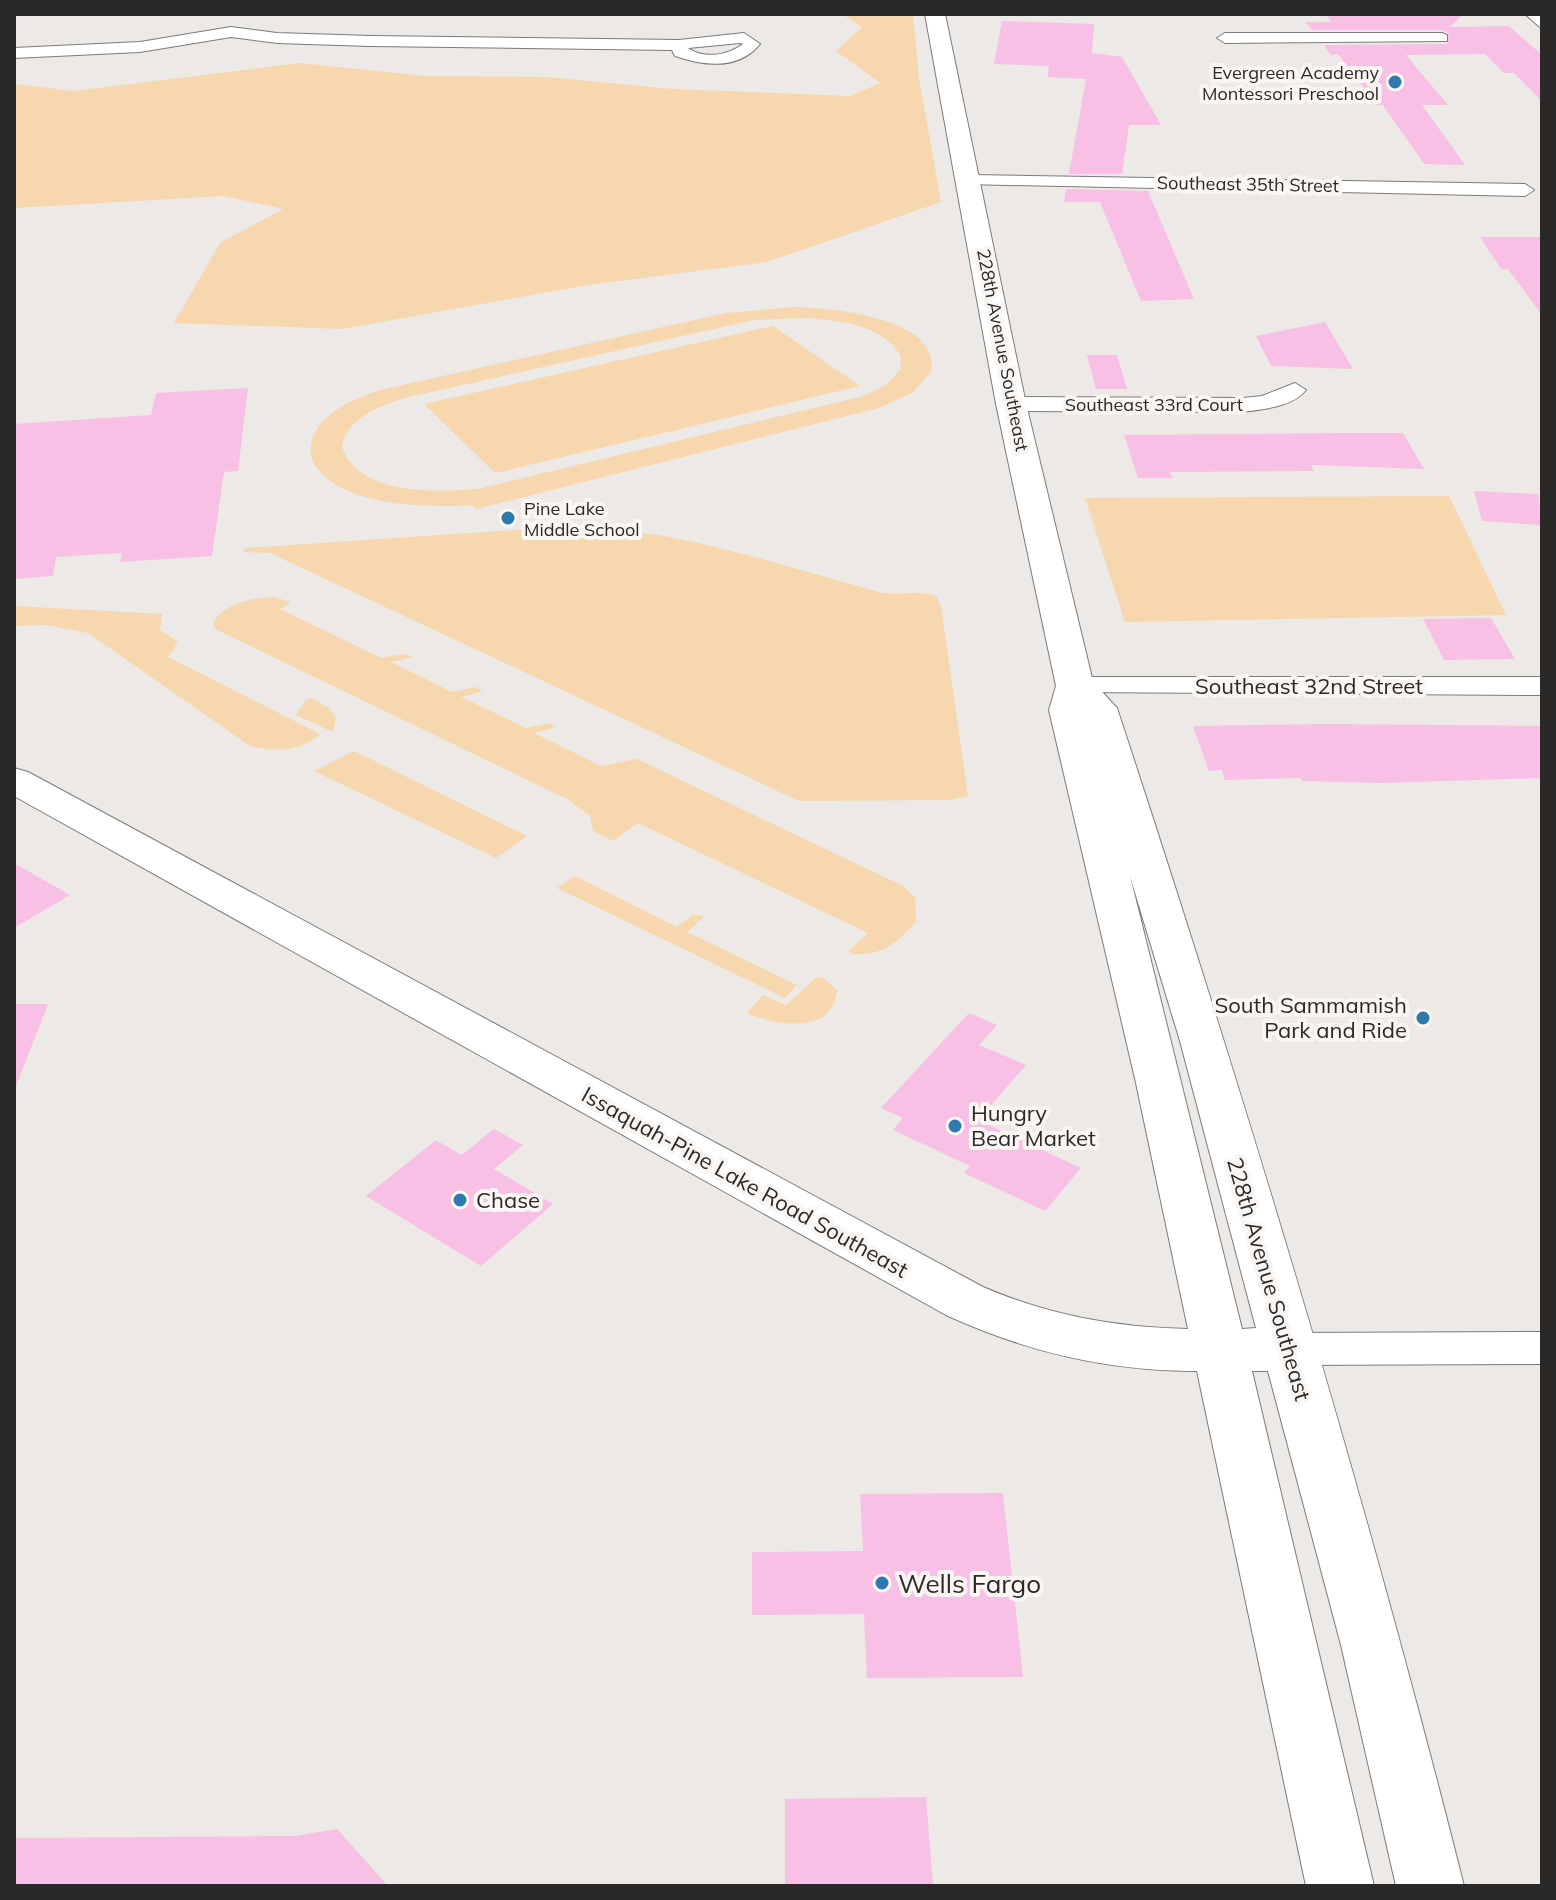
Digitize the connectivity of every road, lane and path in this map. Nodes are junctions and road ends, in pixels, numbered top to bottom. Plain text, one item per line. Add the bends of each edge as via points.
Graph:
1 (935, 14) edge
2 (1532, 14) edge
3 (1542, 24) edge
4 (231, 32) junction
5 (1225, 38) dead end
6 (1442, 38) dead end
7 (309, 39) junction
8 (679, 45) dead end
9 (14, 53) edge
10 (970, 180) junction
11 (1525, 190) dead end
12 (1295, 390) dead end
13 (1011, 404) junction
14 (1075, 686) junction
15 (1542, 686) edge
16 (14, 780) edge
17 (1542, 1348) edge
18 (1289, 1349) junction
19 (1219, 1350) junction
20 (1340, 1886) edge
21 (1430, 1886) edge

1 - 10 main road, 228th Avenue Southeast
2 - 3 street
4 - 7 street
4 - 7 street via 273,20
4 - 9 street via 103,50
5 - 6 street
7 - 8 street
10 - 11 street, Southeast 35th Street
10 - 13 main road, 228th Avenue Southeast
12 - 13 street, Southeast 33rd Court via 1243,405
13 - 14 main road, 228th Avenue Southeast
14 - 15 street, Southeast 32nd Street
14 - 18 main road, 228th Avenue Southeast via 1098,708 1111,743 1203,1041
14 - 19 main road, 228th Avenue Southeast via 1068,710
16 - 19 main road, Issaquah-Pine Lake Road Southeast via 968,1302 1089,1343
17 - 18 street, Issaquah-Pine Lake Road Southeast
18 - 19 main road, Issaquah-Pine Lake Road Southeast
18 - 21 main road, 228th Avenue Southeast via 1372,1645
19 - 20 main road, 228th Avenue Southeast

